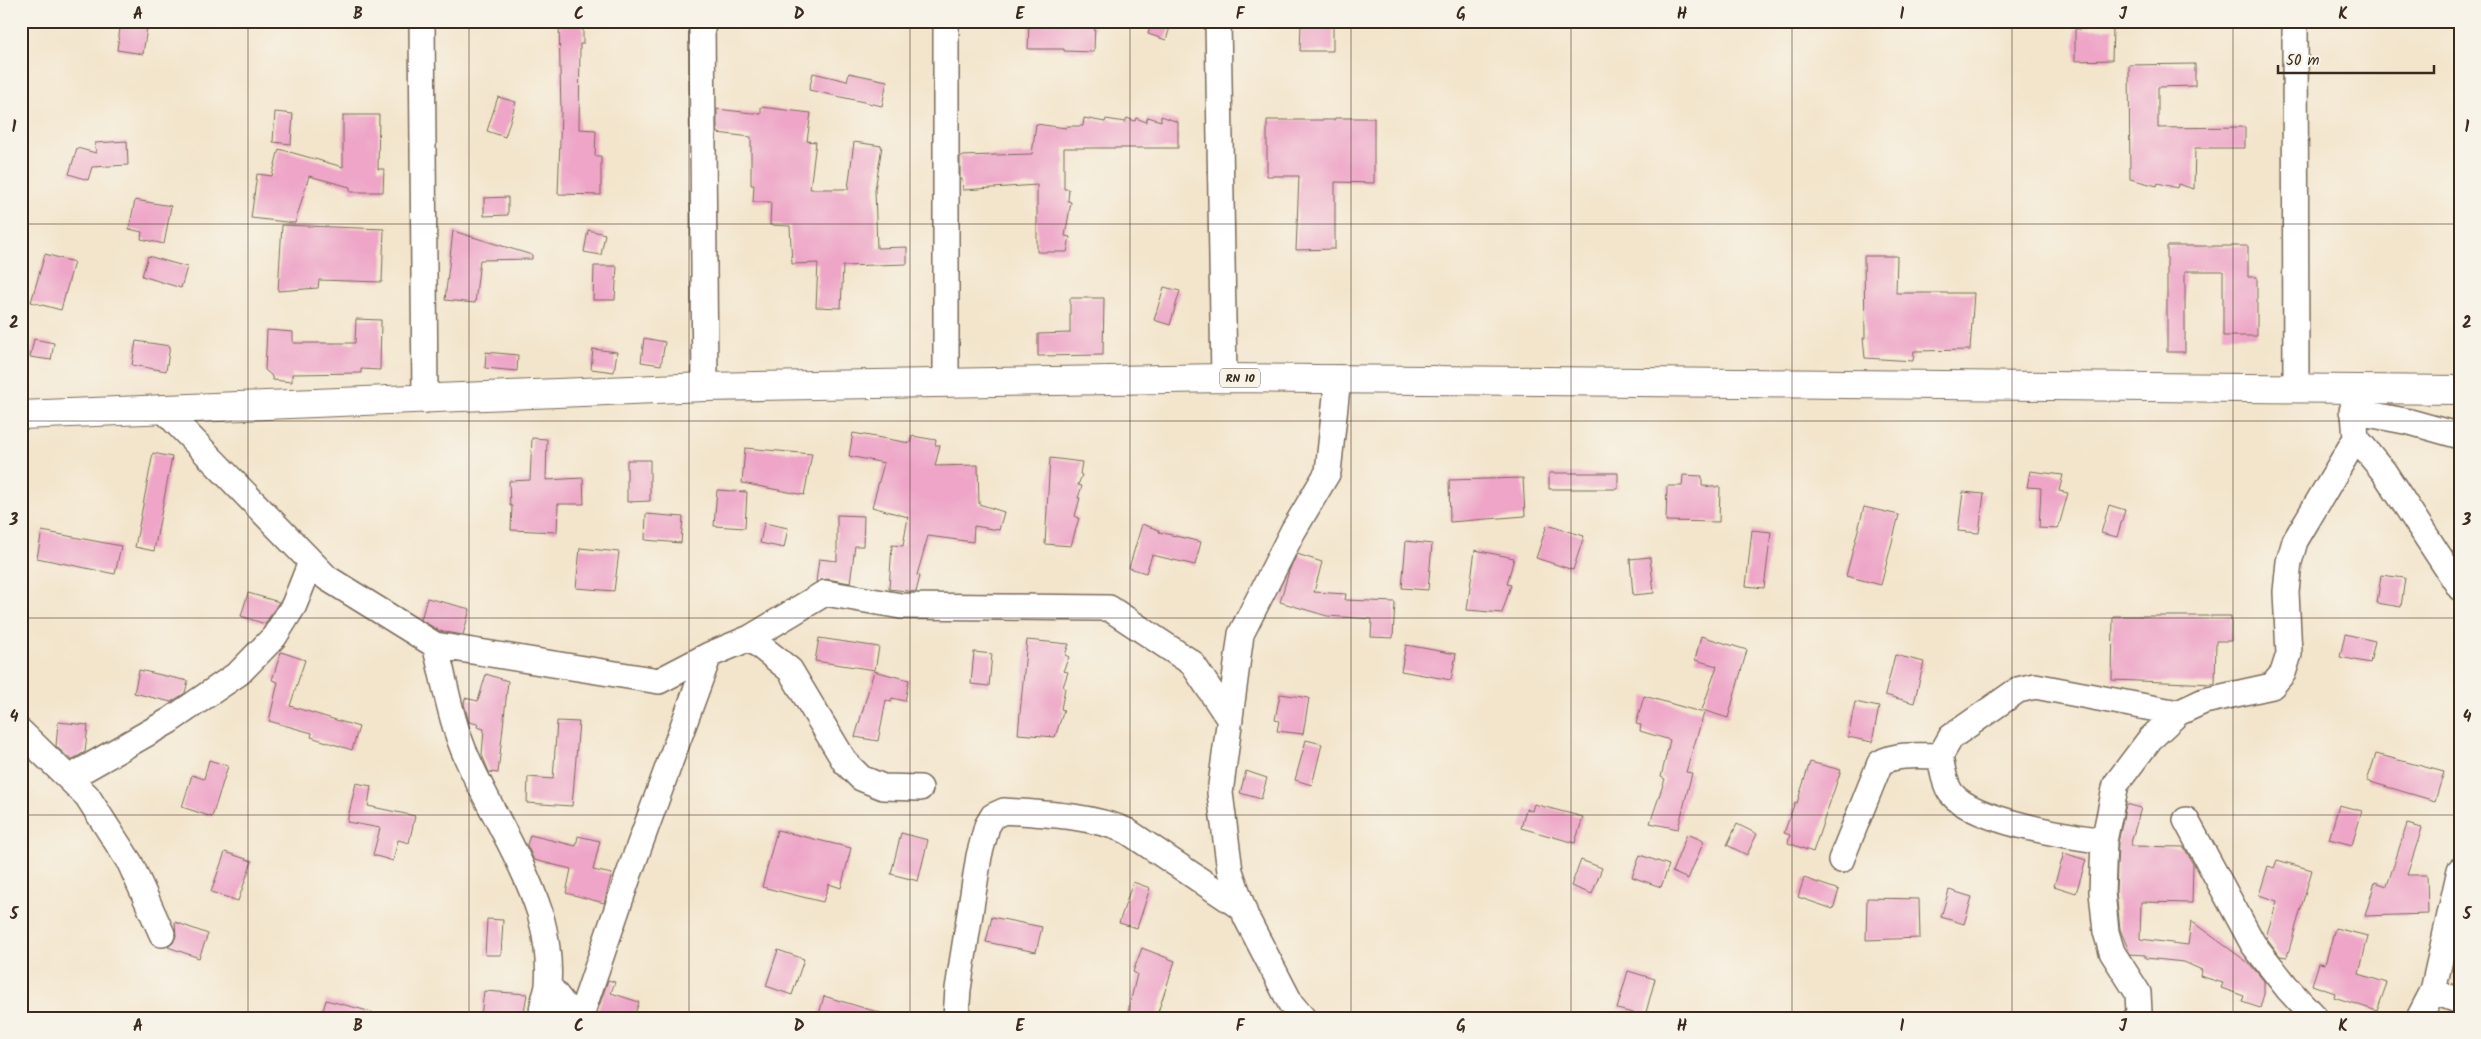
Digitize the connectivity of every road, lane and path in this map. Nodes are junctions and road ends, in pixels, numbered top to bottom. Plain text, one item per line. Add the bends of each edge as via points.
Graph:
1 (422, 21) edge
2 (702, 21) edge
3 (946, 21) edge
4 (1218, 21) edge
5 (2295, 21) edge
6 (1224, 378) junction
7 (1338, 378) junction
8 (946, 383) junction
9 (705, 387) junction
10 (2296, 388) junction
11 (2460, 390) edge
12 (425, 400) junction
13 (2352, 400) junction
14 (162, 408) junction
15 (21, 415) edge
16 (2460, 436) edge
17 (2356, 438) junction
18 (311, 562) junction
19 (2460, 588) edge
20 (750, 638) junction
21 (435, 645) junction
22 (709, 655) junction
23 (2178, 713) junction
24 (1230, 720) junction
25 (21, 732) edge
26 (1940, 756) junction
27 (69, 778) junction
28 (920, 788) dead end
29 (2186, 820) dead end
30 (2104, 841) junction
31 (1841, 860) dead end
32 (2460, 870) edge
33 (1243, 909) junction
34 (162, 934) dead end
35 (548, 985) junction
36 (2433, 991) junction
37 (2460, 1001) edge
38 (543, 1018) edge
39 (574, 1018) edge
40 (580, 1018) edge
41 (956, 1018) edge
42 (1303, 1018) edge
43 (2136, 1018) edge
44 (2315, 1018) edge
45 (2419, 1018) edge

1 - 12 street
2 - 9 street
3 - 8 street
4 - 6 street
5 - 10 street
6 - 7 main road, RN 10
6 - 8 main road, RN 10
7 - 10 main road, RN 10
7 - 24 street via 1328,472 1293,531 1241,634
8 - 9 main road, RN 10
9 - 12 main road, RN 10
10 - 13 main road, RN 10
11 - 13 main road, RN 10
12 - 14 main road, RN 10
13 - 16 street via 2410,422
13 - 17 street
14 - 15 main road, RN 10
14 - 18 street
17 - 19 street via 2384,472
17 - 23 street via 2295,541 2286,592 2288,654 2283,673 2272,686 2204,701
18 - 21 street via 327,578
18 - 27 street via 294,605 274,637 239,673 169,721
20 - 22 street
20 - 24 street via 825,593 901,606 1109,608 1192,663
20 - 28 street via 790,670 845,762 861,778 883,787
21 - 22 street via 659,681
21 - 35 street via 467,758 521,866 540,914 547,949
22 - 40 street
23 - 26 street via 2035,686 2018,690 1951,737
23 - 30 street via 2150,739 2116,784
24 - 33 street via 1220,793 1230,871
25 - 27 street
26 - 30 street via 1950,791 1962,803 2044,832
26 - 31 street via 1908,756 1880,763
27 - 34 street via 87,796 130,863
29 - 44 street via 2253,944
30 - 43 street via 2102,892 2106,932 2112,952 2138,994
32 - 36 street
33 - 41 street via 1127,831 1078,817 1004,811 993,816 987,826 980,856
33 - 42 street via 1292,1004
35 - 38 street via 542,1005
35 - 39 street
36 - 37 street
36 - 45 street

